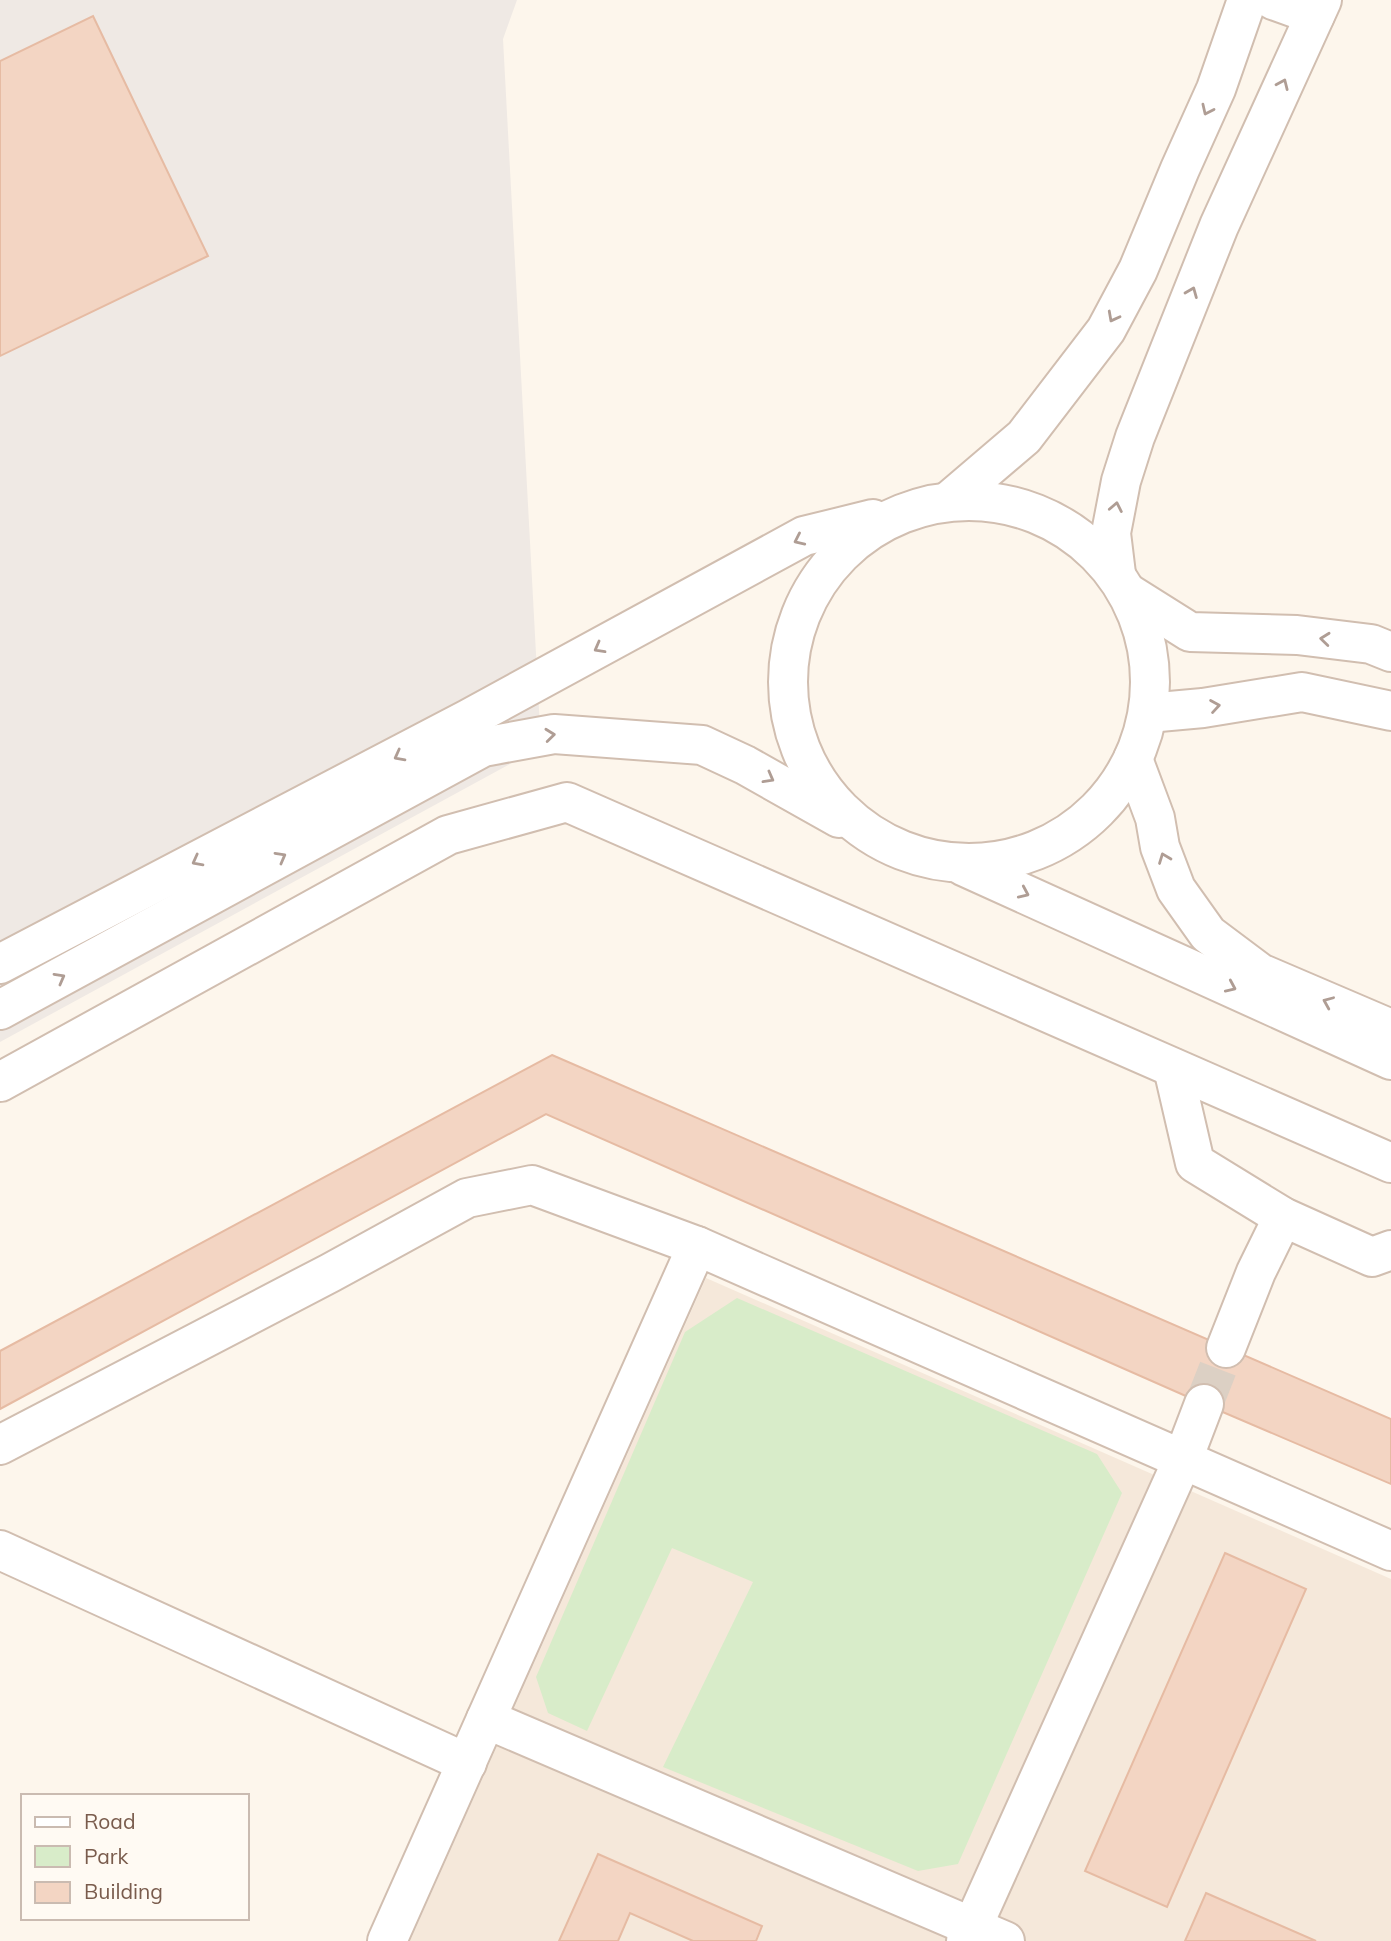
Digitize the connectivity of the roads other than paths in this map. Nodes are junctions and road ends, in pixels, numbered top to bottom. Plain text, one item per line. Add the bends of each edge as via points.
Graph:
1 (1247, 0) edge
2 (1273, 0) edge
3 (1318, 7) edge
4 (943, 502) junction
5 (1122, 584) junction
6 (1391, 652) edge
7 (1391, 711) edge
8 (1147, 713) junction
9 (1133, 760) junction
10 (862, 831) junction
11 (962, 865) junction
12 (0, 964) edge
13 (0, 1010) edge
14 (1391, 1030) edge
15 (1391, 1060) edge
16 (1173, 1068) junction
17 (0, 1082) edge
18 (1391, 1163) edge
19 (1283, 1217) junction
20 (697, 1246) junction
21 (1391, 1250) edge
22 (1226, 1348) tunnel mouth
23 (1205, 1404) tunnel mouth
24 (0, 1446) edge
25 (1183, 1459) junction
26 (0, 1550) edge
27 (1391, 1550) edge
28 (486, 1719) junction
29 (467, 1763) junction
30 (981, 1936) edge
31 (387, 1941) edge

1 -> 4 street via 1216,89 1138,270 1106,330 1024,437
2 - 3 street
5 -> 3 street via 1111,533 1135,437 1219,226
4 - 5 street via 988,501 1025,508 1060,523 1090,546
4 - 10 street via 886,520 842,551 810,593 791,643 788,696 799,748 825,794
4 -> 12 street via 804,537
6 -> 5 street via 1371,644 1297,635 1190,632
5 - 8 street via 1148,651
8 -> 7 street via 1302,692
8 - 9 street
9 - 11 street via 1091,817 1063,838 997,863
14 -> 9 street via 1260,973 1208,934 1176,889
10 - 11 street via 909,855
13 -> 10 street via 483,747 554,734 702,745
11 -> 15 street
16 - 17 street via 567,802 448,835
16 - 18 street
16 - 19 street via 1195,1163
19 - 21 street via 1372,1256
19 - 22 street
20 - 24 street via 532,1185 467,1198
20 - 25 street
20 - 28 street
23 - 25 street
25 - 27 street
25 - 30 street
26 - 29 street
28 - 29 street
28 - 30 street
29 - 31 street

